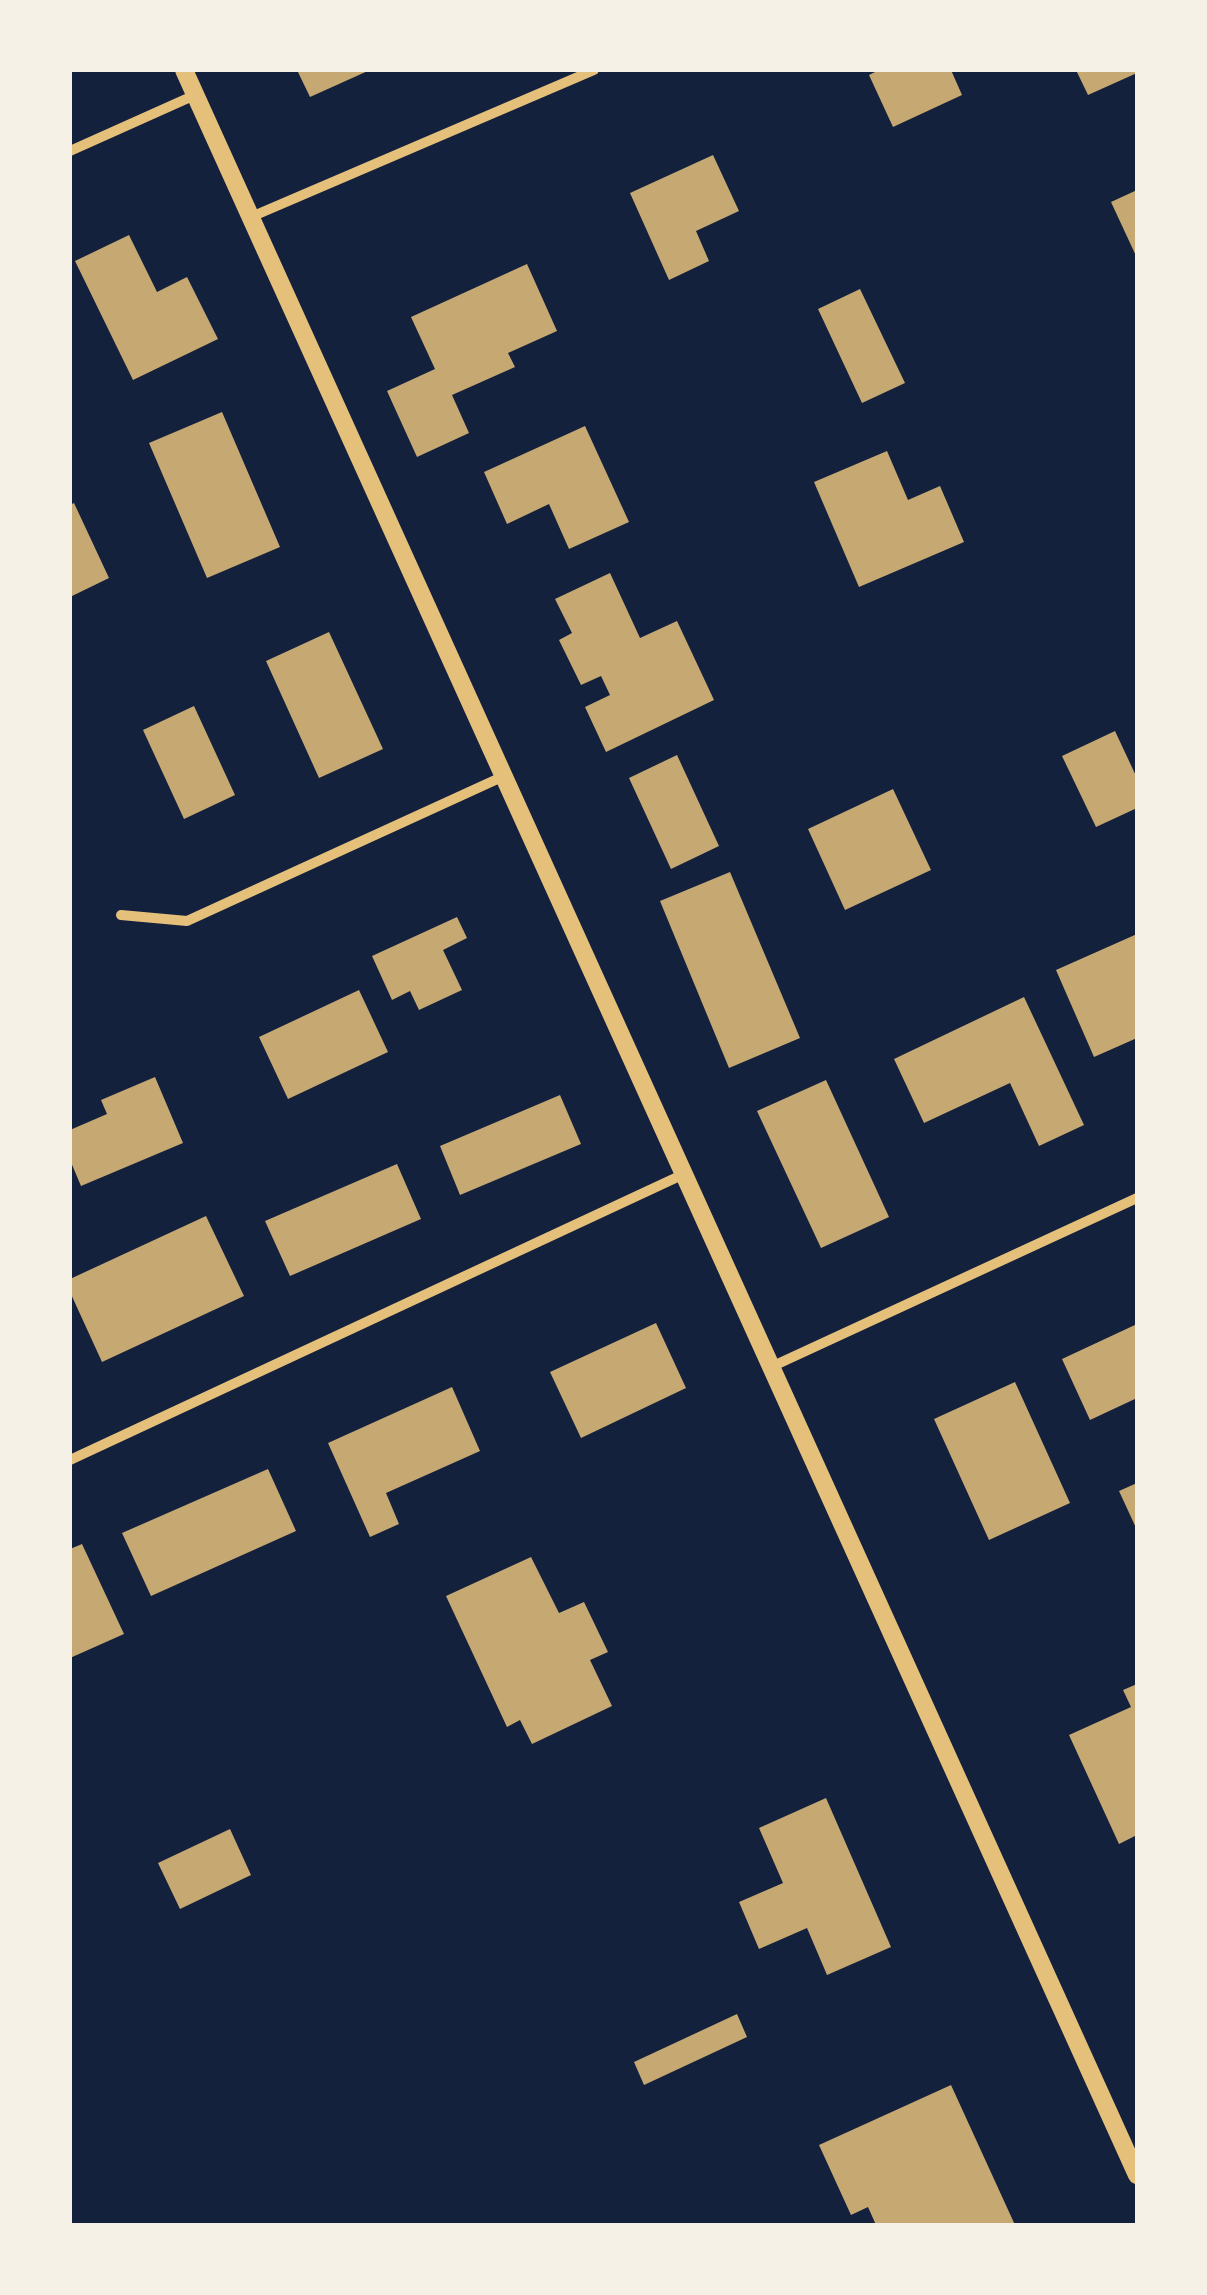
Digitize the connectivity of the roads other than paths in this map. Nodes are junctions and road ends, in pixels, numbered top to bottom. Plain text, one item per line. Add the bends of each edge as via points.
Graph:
1 (184, 70) edge
2 (594, 70) edge
3 (196, 94) junction
4 (70, 151) edge
5 (251, 216) junction
6 (504, 776) junction
7 (120, 915) dead end
8 (684, 1174) junction
9 (1137, 1198) edge
10 (771, 1366) junction
11 (70, 1460) edge
12 (1137, 2175) edge

1 - 3 street
2 - 5 street
3 - 4 street
3 - 5 street
5 - 6 street
6 - 7 street via 187,920
6 - 8 street
8 - 10 street
8 - 11 street
9 - 10 street
10 - 12 street

